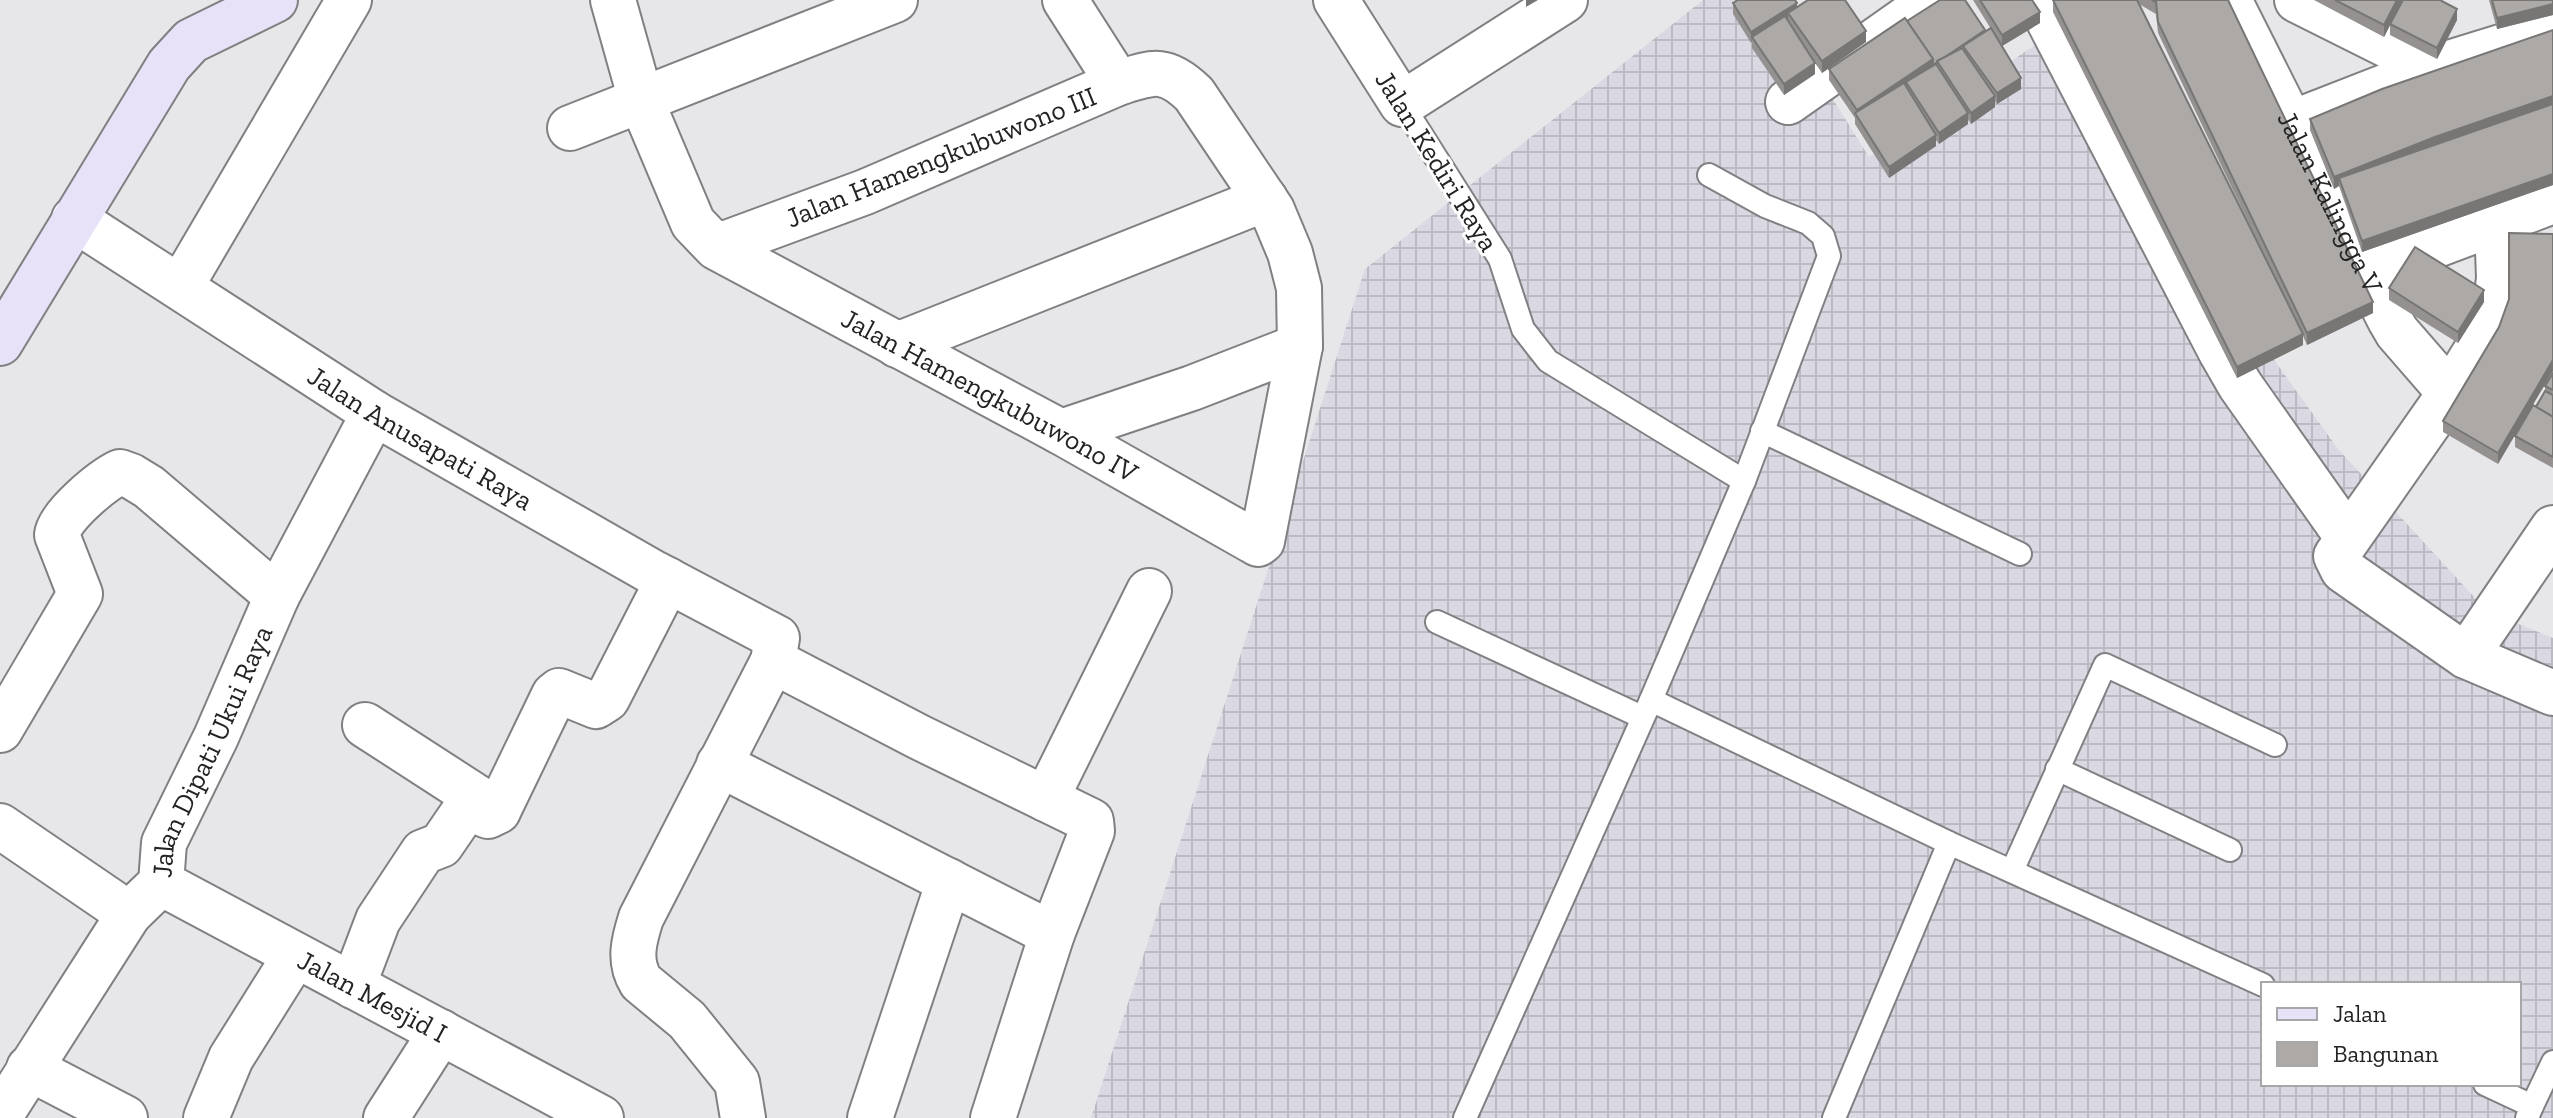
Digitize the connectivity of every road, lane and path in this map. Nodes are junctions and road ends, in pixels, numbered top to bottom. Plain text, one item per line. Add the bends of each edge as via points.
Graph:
1 (275, 0) edge
2 (349, 0) edge
3 (613, 0) edge
4 (895, 0) edge
5 (1065, 0) edge
6 (1336, 0) edge
7 (1565, 0) edge
8 (2038, 0) edge
9 (2229, 0) edge
10 (2297, 0) edge
11 (1909, 7) edge
12 (2553, 31) edge
13 (2433, 68) junction
14 (1118, 83) junction
15 (641, 100) junction
16 (1788, 102) edge
17 (1402, 104) junction
18 (2292, 123) junction
19 (570, 128) dead end
20 (1709, 175) dead end
21 (1265, 199) junction
22 (2553, 201) edge
23 (74, 219) junction
24 (2497, 223) junction
25 (716, 247) junction
26 (2365, 272) junction
27 (181, 286) junction
28 (0, 343) edge
29 (897, 345) junction
30 (1300, 346) junction
31 (2450, 393) junction
32 (374, 413) junction
33 (1762, 431) junction
34 (1061, 432) junction
35 (1744, 481) junction
36 (2553, 528) edge
37 (2348, 538) junction
38 (2020, 554) dead end
39 (668, 580) junction
40 (1149, 591) dead end
41 (277, 596) junction
42 (1437, 622) dead end
43 (775, 650) junction
44 (2466, 656) junction
45 (2553, 693) edge
46 (1646, 709) junction
47 (365, 725) dead end
48 (0, 730) edge
49 (2275, 745) dead end
50 (719, 764) junction
51 (2057, 769) junction
52 (1046, 799) junction
53 (498, 811) junction
54 (0, 826) edge
55 (1949, 843) junction
56 (2230, 850) dead end
57 (2012, 871) junction
58 (949, 881) junction
59 (161, 883) junction
60 (129, 914) junction
61 (1052, 934) junction
62 (295, 956) junction
63 (2261, 984) edge
64 (353, 986) junction
65 (441, 1032) junction
66 (2553, 1062) edge
67 (29, 1068) junction
68 (2488, 1086) edge
69 (572, 1112) edge
70 (2530, 1112) edge
71 (0, 1116) edge
72 (125, 1118) edge
73 (206, 1118) edge
74 (386, 1118) edge
75 (743, 1118) edge
76 (870, 1118) edge
77 (993, 1118) edge
78 (1465, 1118) edge
79 (1834, 1118) edge

1 - 23 street via 191,41 169,65
2 - 27 street
3 - 15 street
4 - 15 street
5 - 14 street
6 - 17 street, Jalan Kediri Raya
7 - 17 street
8 - 37 street via 2240,385
9 - 18 street, Jalan Kalingga V
10 - 13 street
11 - 16 street
12 - 13 street
13 - 18 street
14 - 21 street, Jalan Hamengkubuwono III via 1145,75 1179,79
14 - 25 street, Jalan Hamengkubuwono III via 865,192
15 - 19 street
15 - 25 street via 693,223
17 - 35 lane, Jalan Kediri Raya via 1500,259 1523,329 1548,361
18 - 26 street, Jalan Kalingga V
20 - 33 lane via 1808,223 1823,236 1829,256
21 - 29 street
21 - 30 street via 1290,253 1299,288
22 - 24 street
23 - 27 street, Jalan Anusapati Raya
23 - 28 street
24 - 26 street
24 - 31 street via 2495,311
25 - 29 street, Jalan Hamengkubuwono IV
26 - 31 street, Jalan Kalingga V via 2397,332
27 - 32 street, Jalan Anusapati Raya
29 - 34 street, Jalan Hamengkubuwono IV
30 - 34 street
30 - 34 street, Jalan Hamengkubuwono IV via 1262,541 1255,542
31 - 37 street
32 - 39 street, Jalan Anusapati Raya
32 - 41 street, Jalan Dipati Ukui Raya
33 - 35 lane
33 - 38 lane
35 - 46 lane
36 - 44 street
37 - 44 street via 2336,556 2343,570
39 - 43 street, Jalan Anusapati Raya
39 - 53 street via 607,699 596,706 559,691 550,699
40 - 52 street
41 - 48 street via 149,487 120,472 111,476 58,529 80,594
41 - 59 street, Jalan Dipati Ukui Raya via 164,843
42 - 46 lane
43 - 50 street
43 - 52 street, Jalan Anusapati Raya via 919,737
44 - 45 street
46 - 55 lane
46 - 78 lane
47 - 53 street
49 - 51 lane via 2105,665
50 - 58 street
50 - 75 street via 641,918 633,955 641,982 687,1020 737,1082
51 - 56 lane
51 - 57 lane
52 - 61 street, Jalan Anusapati Raya via 1091,821 1092,831
53 - 64 street via 488,816 467,807 441,845 423,852 378,920
54 - 60 street
55 - 57 lane
55 - 79 lane
57 - 63 lane
58 - 61 street
58 - 76 street
59 - 60 street, Jalan Dipati Ukui Raya
59 - 62 street, Jalan Mesjid I
60 - 67 street, Jalan Dipati Ukui Raya
61 - 77 street
62 - 64 street, Jalan Mesjid I
62 - 73 street via 231,1058
64 - 65 street, Jalan Mesjid I
65 - 69 street, Jalan Mesjid I
65 - 74 street
66 - 70 lane
67 - 71 street, Jalan Dipati Ukui Raya
67 - 72 street
68 - 70 lane

